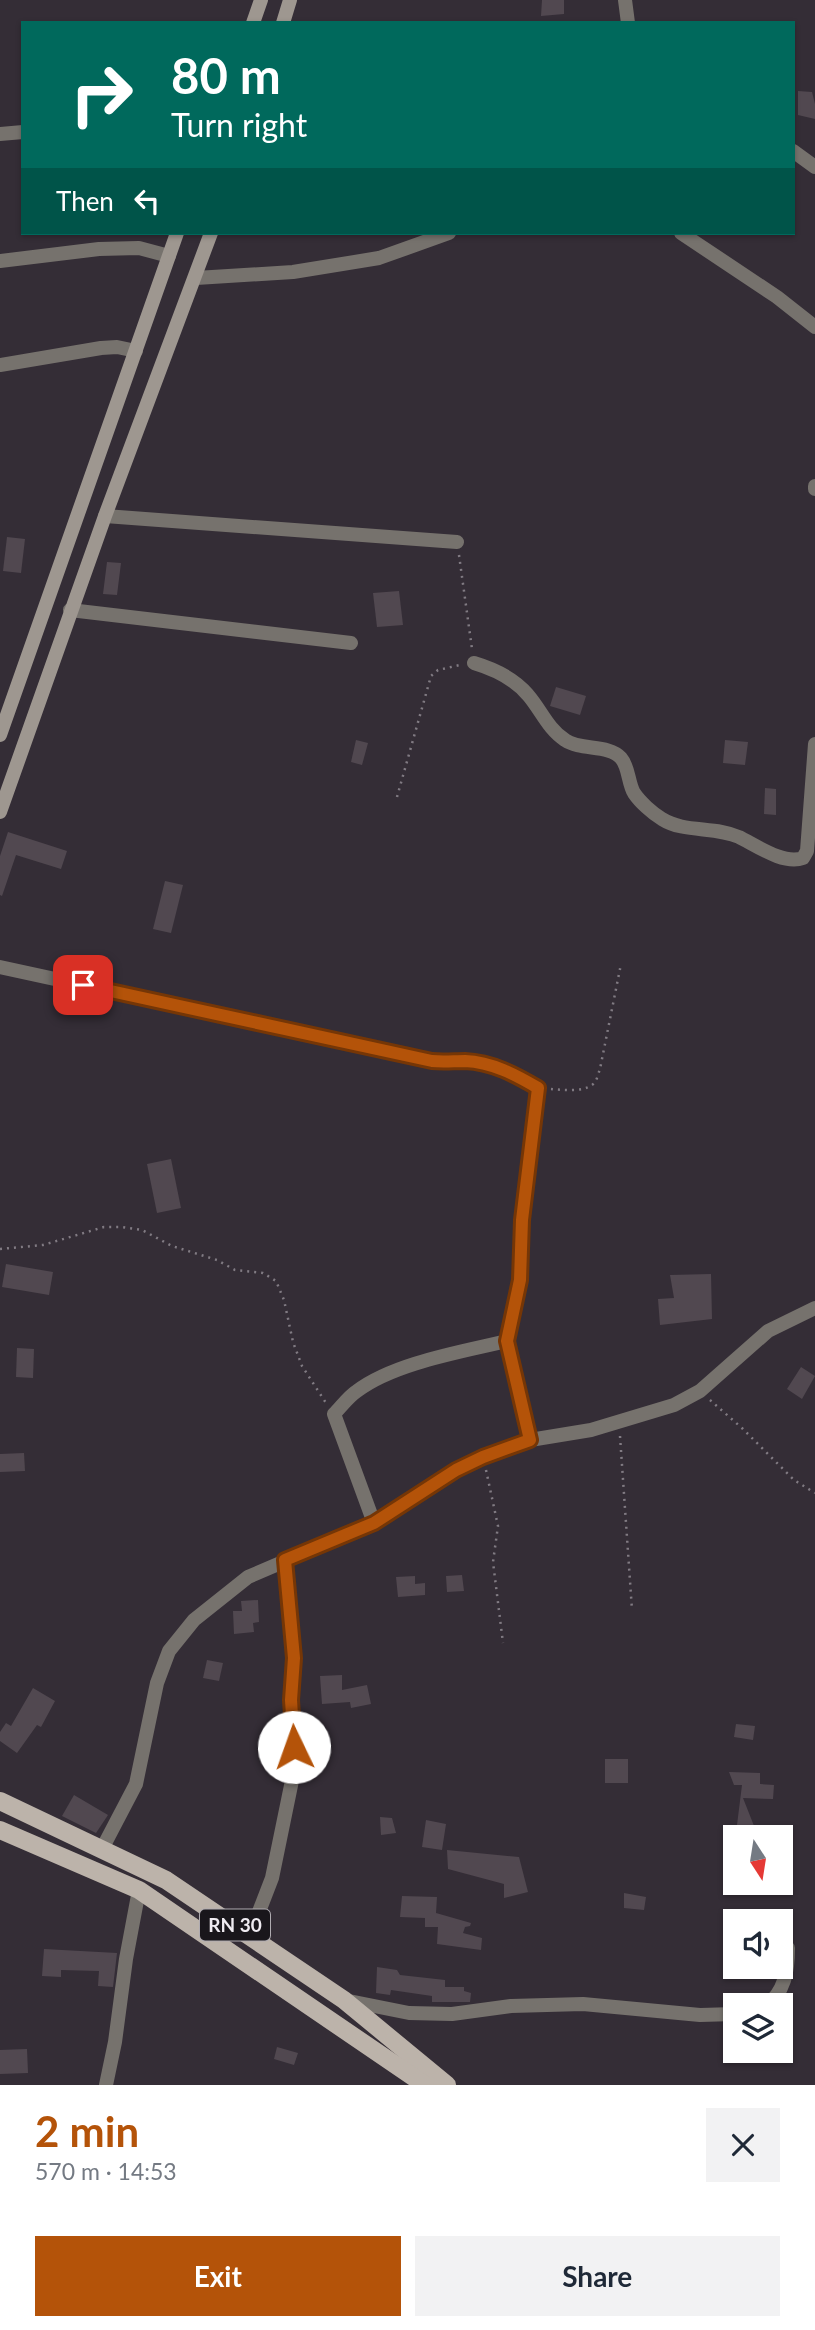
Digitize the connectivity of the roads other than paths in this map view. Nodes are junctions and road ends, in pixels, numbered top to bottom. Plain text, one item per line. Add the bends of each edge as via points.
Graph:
1 (261, 0) edge
2 (290, 0) edge
3 (625, 0) edge
4 (254, 21) edge
5 (284, 21) edge
6 (628, 21) edge
7 (21, 132) edge
8 (0, 134) edge
9 (795, 152) edge
10 (815, 167) edge
11 (176, 235) edge
12 (210, 235) edge
13 (443, 235) edge
14 (684, 235) edge
15 (169, 256) junction
16 (0, 261) edge
17 (196, 278) junction
18 (815, 327) edge
19 (136, 351) junction
20 (0, 365) edge
21 (104, 516) junction
22 (457, 542) road end
23 (70, 610) junction
24 (351, 643) dead end
25 (474, 663) road end
26 (0, 735) edge
27 (815, 744) edge
28 (0, 812) edge
29 (0, 967) edge
30 (815, 1308) edge
31 (507, 1341) junction
32 (530, 1440) junction
33 (374, 1523) junction
34 (285, 1560) junction
35 (0, 1801) edge
36 (0, 1830) edge
37 (102, 1849) junction
38 (139, 1890) junction
39 (250, 1935) junction
40 (344, 2000) junction
41 (723, 2014) edge
42 (404, 2079) edge
43 (106, 2085) edge
44 (425, 2085) edge
45 (447, 2085) edge

1 - 4 street
2 - 5 street
3 - 6 street
7 - 8 street
9 - 10 street
11 - 15 street
12 - 17 street
13 - 17 street via 379,258 293,271
14 - 18 street
15 - 16 street via 139,248 99,249
15 - 19 street
17 - 21 street
19 - 20 street via 101,348
19 - 26 street
21 - 22 street
21 - 23 street
23 - 24 street
23 - 28 street
25 - 27 street via 510,678 566,741 619,756 634,792 663,819 680,826 728,832 789,861 803,858 807,851
29 - 31 street via 432,1061 490,1065 538,1088 522,1220 520,1280
30 - 32 street via 768,1331 700,1391 674,1405 591,1430
31 - 32 street
31 - 33 street via 380,1377 356,1391 334,1414
32 - 33 street via 456,1470
33 - 34 street
34 - 37 street via 248,1577 194,1620 169,1651 157,1683 136,1784
34 - 39 street via 294,1658 295,1766 272,1878
35 - 37 main road, RN 30
36 - 38 main road, RN 30
37 - 39 main road, RN 30 via 166,1880
38 - 42 main road, RN 30
38 - 43 street
39 - 40 main road, RN 30
40 - 41 street via 409,2013 583,2004
40 - 45 main road, RN 30
42 - 44 main road, RN 30

